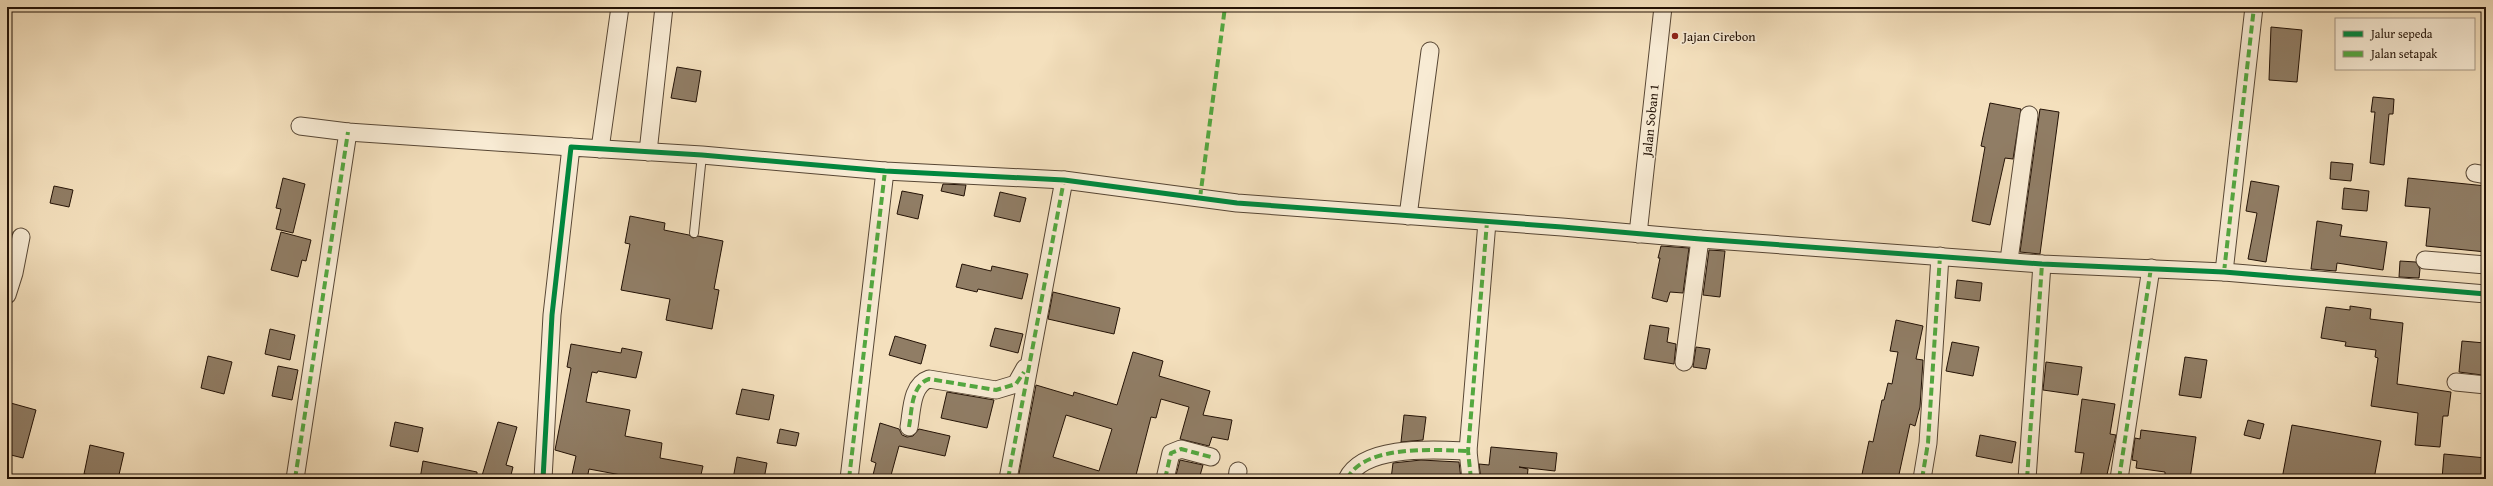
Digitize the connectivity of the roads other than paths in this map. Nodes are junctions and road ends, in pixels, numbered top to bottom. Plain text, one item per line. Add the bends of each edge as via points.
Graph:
1 (620, 7) edge
2 (664, 7) edge
3 (1663, 7) edge
4 (2254, 7) edge
5 (1430, 51) dead end
6 (2028, 114) dead end
7 (300, 126) dead end
8 (348, 132) junction
9 (571, 147) junction
10 (600, 149) junction
11 (648, 152) junction
12 (702, 155) junction
13 (885, 171) junction
14 (1064, 180) junction
15 (1408, 216) junction
16 (1487, 222) junction
17 (694, 233) dead end
18 (1638, 234) junction
19 (21, 237) dead end
20 (1700, 239) junction
21 (1940, 256) junction
22 (2009, 260) junction
23 (2425, 260) dead end
24 (2042, 264) junction
25 (2486, 265) edge
26 (2151, 268) junction
27 (2224, 272) junction
28 (2486, 294) edge
29 (7, 295) edge
30 (1029, 361) junction
31 (1684, 362) dead end
32 (2456, 382) dead end
33 (2486, 385) edge
34 (909, 427) dead end
35 (1468, 451) junction
36 (1211, 457) dead end
37 (295, 479) edge
38 (543, 479) edge
39 (849, 479) edge
40 (1008, 479) edge
41 (1165, 479) edge
42 (1347, 479) edge
43 (1470, 479) edge
44 (1922, 479) edge
45 (2027, 479) edge
46 (2119, 479) edge

1 - 10 street
2 - 11 street
3 - 18 street, Jalan Soban 1
4 - 27 street
5 - 15 street
6 - 22 street
7 - 8 street
8 - 9 street
8 - 37 street
9 - 10 street
9 - 38 street via 552,314
10 - 11 street
11 - 12 street
12 - 13 street
12 - 17 lane
13 - 14 street
13 - 39 street
14 - 15 street via 1237,203
14 - 30 street
15 - 16 street
16 - 18 street
16 - 35 street
18 - 20 street
19 - 29 street
20 - 21 street
20 - 31 street
21 - 22 street
21 - 44 street via 1928,443
22 - 24 street
23 - 25 street
24 - 26 street
24 - 45 street
26 - 27 street
26 - 46 street
27 - 28 street
30 - 34 street via 1016,384 1006,388 990,389 929,379 922,381 916,390
30 - 40 street
32 - 33 street
35 - 42 street via 1421,449 1382,454 1362,464
35 - 43 street
36 - 41 street via 1181,449 1171,453

